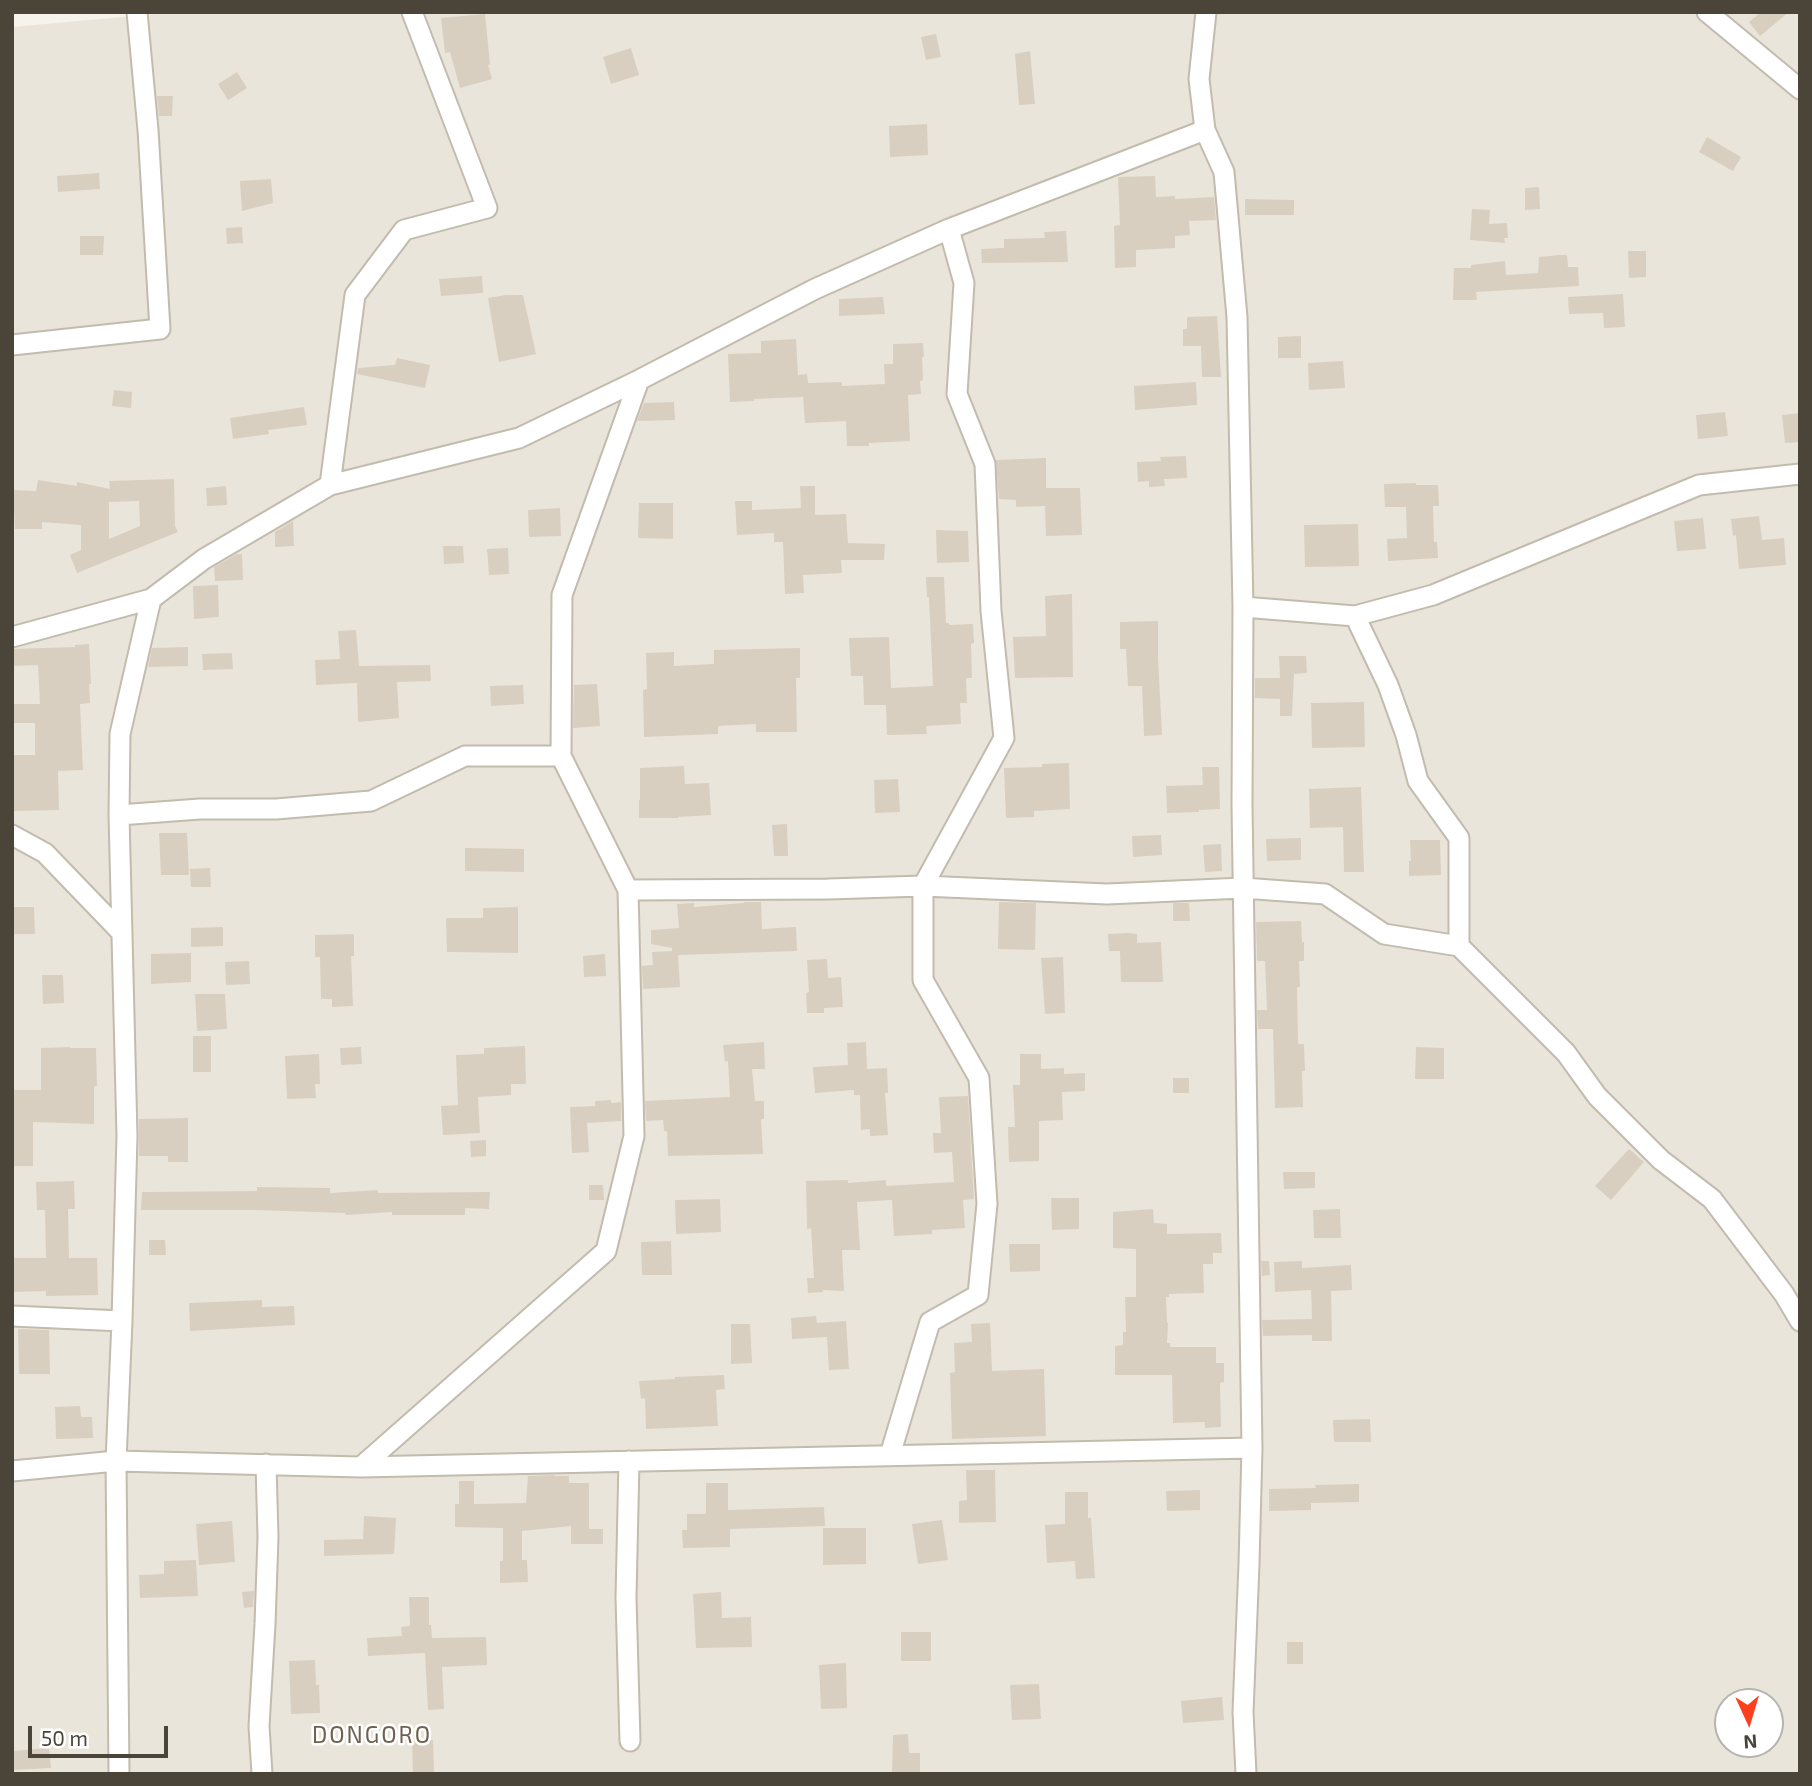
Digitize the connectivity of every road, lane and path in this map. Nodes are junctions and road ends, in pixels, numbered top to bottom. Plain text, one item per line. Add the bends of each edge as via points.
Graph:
1 (137, 12) edge
2 (412, 12) edge
3 (1206, 12) edge
4 (1707, 12) edge
5 (1800, 89) edge
6 (1205, 131) junction
7 (949, 229) junction
8 (12, 345) edge
9 (639, 380) junction
10 (1800, 474) edge
11 (330, 485) junction
12 (151, 599) junction
13 (1243, 607) junction
14 (1355, 616) junction
15 (12, 637) edge
16 (561, 756) junction
17 (119, 815) junction
18 (12, 835) edge
19 (923, 886) junction
20 (1243, 888) junction
21 (628, 890) junction
22 (122, 933) junction
23 (1459, 946) junction
24 (12, 1315) edge
25 (122, 1321) junction
26 (1800, 1321) edge
27 (1252, 1448) junction
28 (890, 1455) junction
29 (116, 1461) junction
30 (629, 1461) junction
31 (266, 1464) junction
32 (361, 1467) junction
33 (12, 1471) edge
34 (630, 1741) dead end
35 (120, 1774) edge
36 (262, 1774) edge
37 (1246, 1774) edge

1 - 8 street via 160,329
2 - 11 street via 486,208 404,230 355,295
3 - 6 street via 1199,79
4 - 5 street
6 - 7 street
6 - 13 street via 1224,172 1237,317
7 - 9 street via 815,289
7 - 19 street via 964,283 957,394 985,464 990,611 1004,738
9 - 11 street via 519,438
9 - 16 street via 562,595
10 - 14 street via 1699,485 1433,595
11 - 12 street via 204,559
12 - 15 street
12 - 17 street via 120,734
13 - 14 street
13 - 20 street
14 - 23 street via 1388,685 1418,781 1459,838
16 - 17 street via 465,756 370,801
16 - 21 street
17 - 22 street
18 - 22 street via 45,853
19 - 20 street via 1107,894
19 - 21 street
19 - 28 street via 923,980 979,1079 987,1204 978,1295 930,1322
20 - 23 street via 1325,894 1384,934
20 - 27 street
21 - 32 street via 634,1136 607,1251
22 - 25 street via 127,1136
23 - 26 street via 1566,1053 1597,1096 1661,1160 1712,1199
24 - 25 street
25 - 29 street
27 - 28 street
27 - 37 street via 1243,1712
28 - 30 street
29 - 31 street
29 - 33 street
29 - 35 street
30 - 32 street
30 - 34 street
31 - 32 street
31 - 36 street via 268,1536 259,1726

